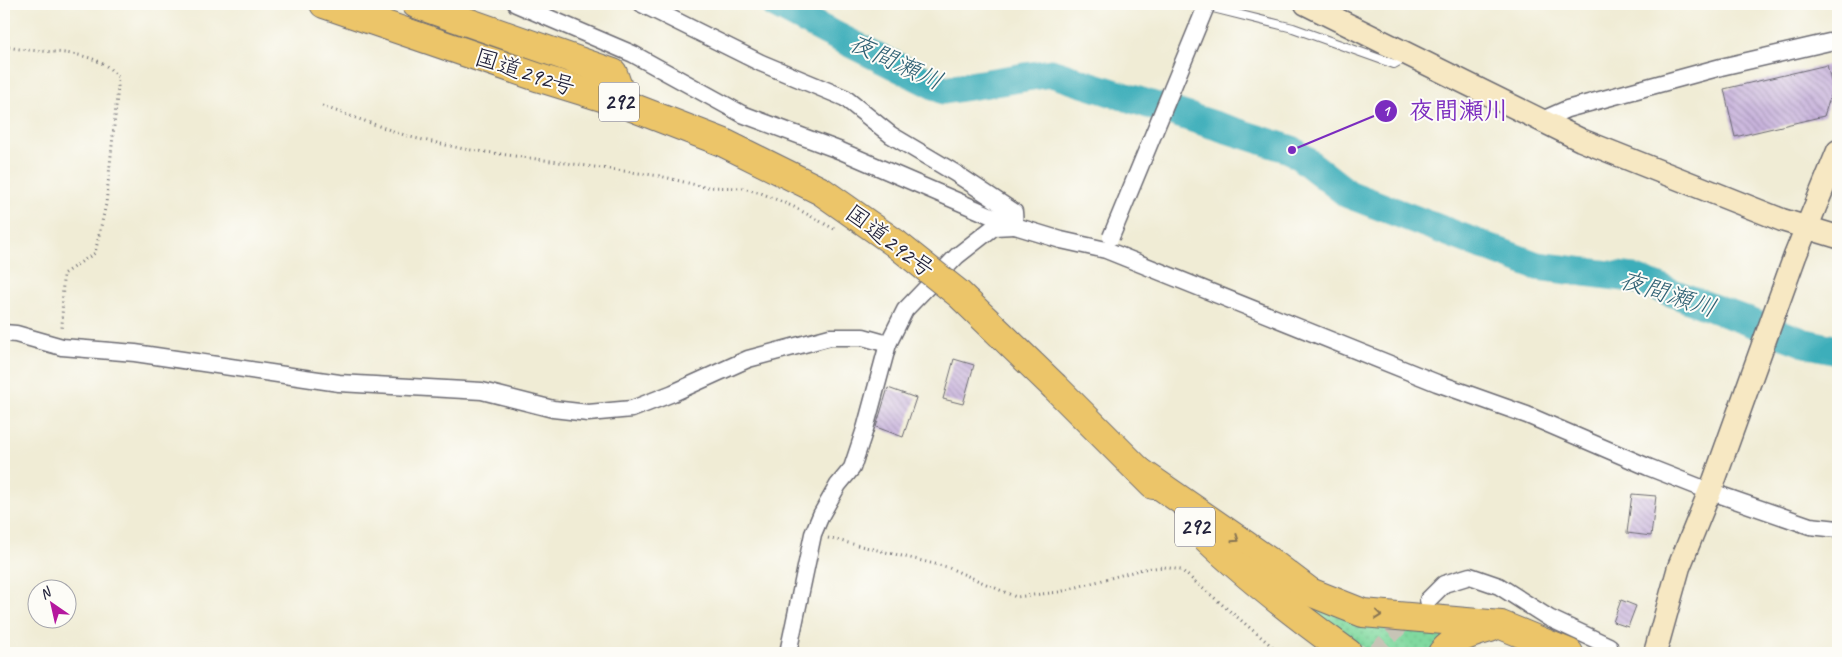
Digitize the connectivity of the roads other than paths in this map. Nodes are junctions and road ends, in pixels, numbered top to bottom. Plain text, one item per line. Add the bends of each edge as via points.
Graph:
1 (324, 4) edge
2 (403, 4) edge
3 (416, 4) edge
4 (516, 4) edge
5 (642, 4) edge
6 (1197, 4) edge
7 (1207, 4) edge
8 (1306, 4) edge
9 (374, 21) junction
10 (1838, 40) edge
11 (1410, 56) junction
12 (624, 104) junction
13 (1542, 120) junction
14 (1838, 151) edge
15 (1015, 226) junction
16 (1806, 228) junction
17 (1838, 237) edge
18 (1109, 244) junction
19 (4, 333) edge
20 (888, 344) junction
21 (1139, 471) junction
22 (1712, 486) junction
23 (1838, 529) edge
24 (1428, 600) dead end
25 (1501, 626) junction
26 (1609, 646) dead end
27 (788, 653) edge
28 (1348, 653) edge
29 (1442, 653) edge
30 (1569, 653) edge
31 (1655, 653) edge

1 - 9 highway, 国道292号 / 292
2 - 9 highway
3 - 12 highway via 613,73
4 - 15 street via 633,54 742,114 841,151
5 - 15 street via 760,63 845,98 891,134 1014,212
6 - 11 lane via 1293,28 1394,64
7 - 18 street, bridge
8 - 11 street
9 - 12 highway, 国道292号 / 292
10 - 13 street via 1721,67 1567,109
11 - 13 street
12 - 21 highway, 国道292号 / 292, bridge via 722,142 821,191 895,243 959,294
13 - 16 street via 1582,140
14 - 16 street
15 - 18 street via 1061,240
15 - 20 street via 994,227 957,256 905,310
16 - 17 street
16 - 22 street
18 - 22 street via 1437,383 1527,416 1648,467
19 - 20 street via 62,347 135,353 339,383 482,391 553,409 588,414 632,409 748,359 830,337 863,337
20 - 27 street via 852,468 838,485 813,534
21 -> 25 highway via 1310,592 1363,613
21 - 28 highway, 国道292号 / 292 via 1224,556
22 - 23 street via 1810,526
22 - 31 street via 1679,567
24 - 26 street via 1444,584 1470,576 1499,586 1549,618
25 - 29 highway via 1469,633
25 - 30 highway

